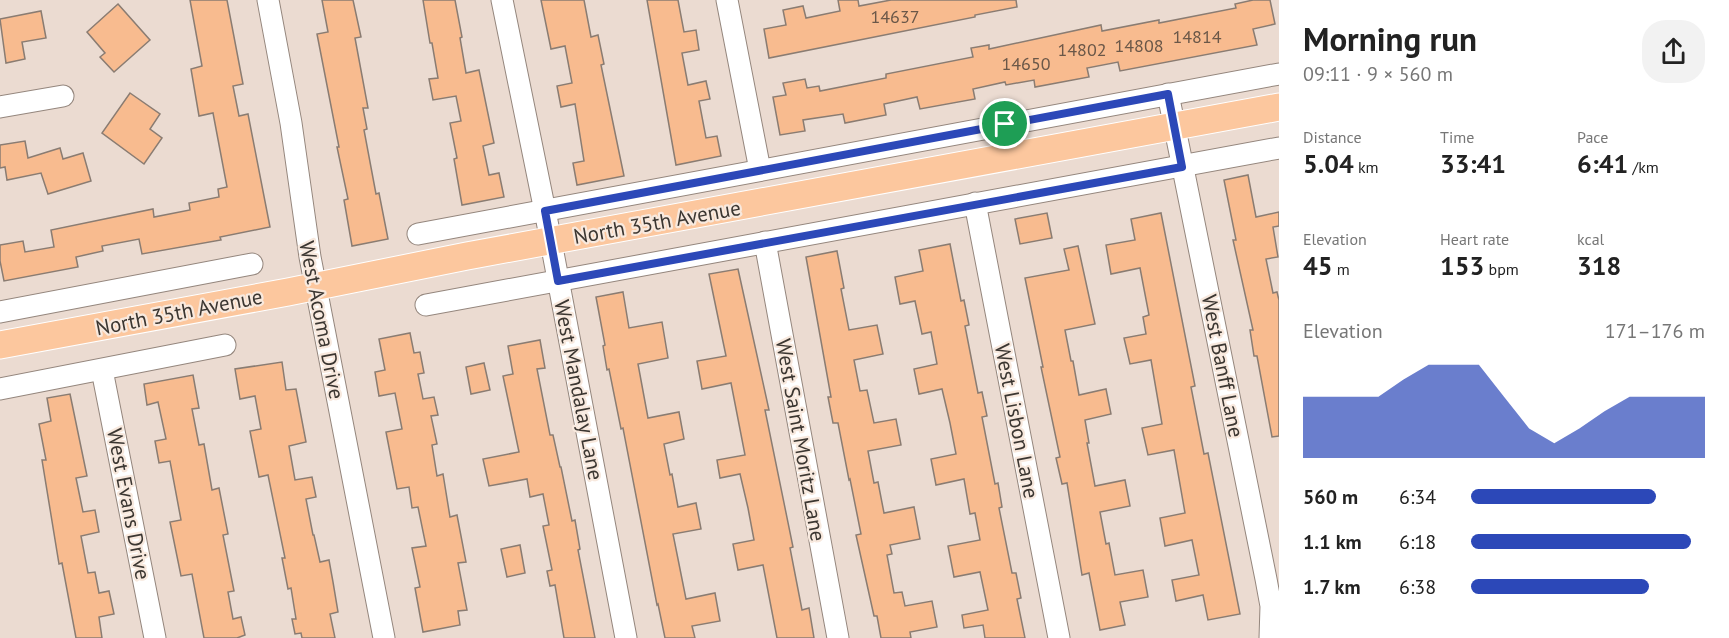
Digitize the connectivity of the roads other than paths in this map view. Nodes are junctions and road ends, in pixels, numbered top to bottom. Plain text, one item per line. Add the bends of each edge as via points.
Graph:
1 (268, 0) edge
2 (502, 0) edge
3 (727, 0) edge
4 (1279, 74) edge
5 (1168, 94) junction
6 (63, 96) dead end
7 (0, 107) edge
8 (1279, 107) edge
9 (1174, 126) junction
10 (1279, 148) edge
11 (1182, 167) junction
12 (760, 170) junction
13 (975, 203) junction
14 (545, 211) junction
15 (418, 234) dead end
16 (550, 242) junction
17 (765, 242) junction
18 (252, 264) dead end
19 (558, 281) junction
20 (315, 286) junction
21 (426, 305) dead end
22 (0, 312) edge
23 (0, 345) edge
24 (225, 345) dead end
25 (102, 370) junction
26 (0, 388) edge
27 (155, 638) edge
28 (384, 638) edge
29 (626, 638) edge
30 (838, 638) edge
31 (1059, 638) edge
32 (1270, 638) edge

1 - 20 street, West Acoma Drive
2 - 14 street, West Mandalay Lane
3 - 12 street
4 - 5 street, North 35th Avenue
5 - 9 street, West Banff Lane
5 - 12 street, North 35th Avenue
6 - 7 street
8 - 9 main road, North 35th Avenue
9 - 11 street, West Banff Lane
9 - 16 main road, North 35th Avenue
10 - 11 street, North 35th Avenue
11 - 13 street, North 35th Avenue
11 - 32 street, West Banff Lane via 1268,588
12 - 14 street, North 35th Avenue
13 - 17 street, North 35th Avenue
13 - 31 street, West Lisbon Lane
14 - 15 street, North 35th Avenue
14 - 16 street, West Mandalay Lane
16 - 19 street, West Mandalay Lane
16 - 20 main road, North 35th Avenue
17 - 19 street, North 35th Avenue
17 - 30 street, West Saint Moritz Lane
18 - 22 street, North 35th Avenue
19 - 21 street, North 35th Avenue
19 - 29 street, West Mandalay Lane
20 - 23 main road, North 35th Avenue
20 - 28 street, West Acoma Drive
24 - 25 street, North 35th Avenue
25 - 26 street, North 35th Avenue
25 - 27 street, West Evans Drive

